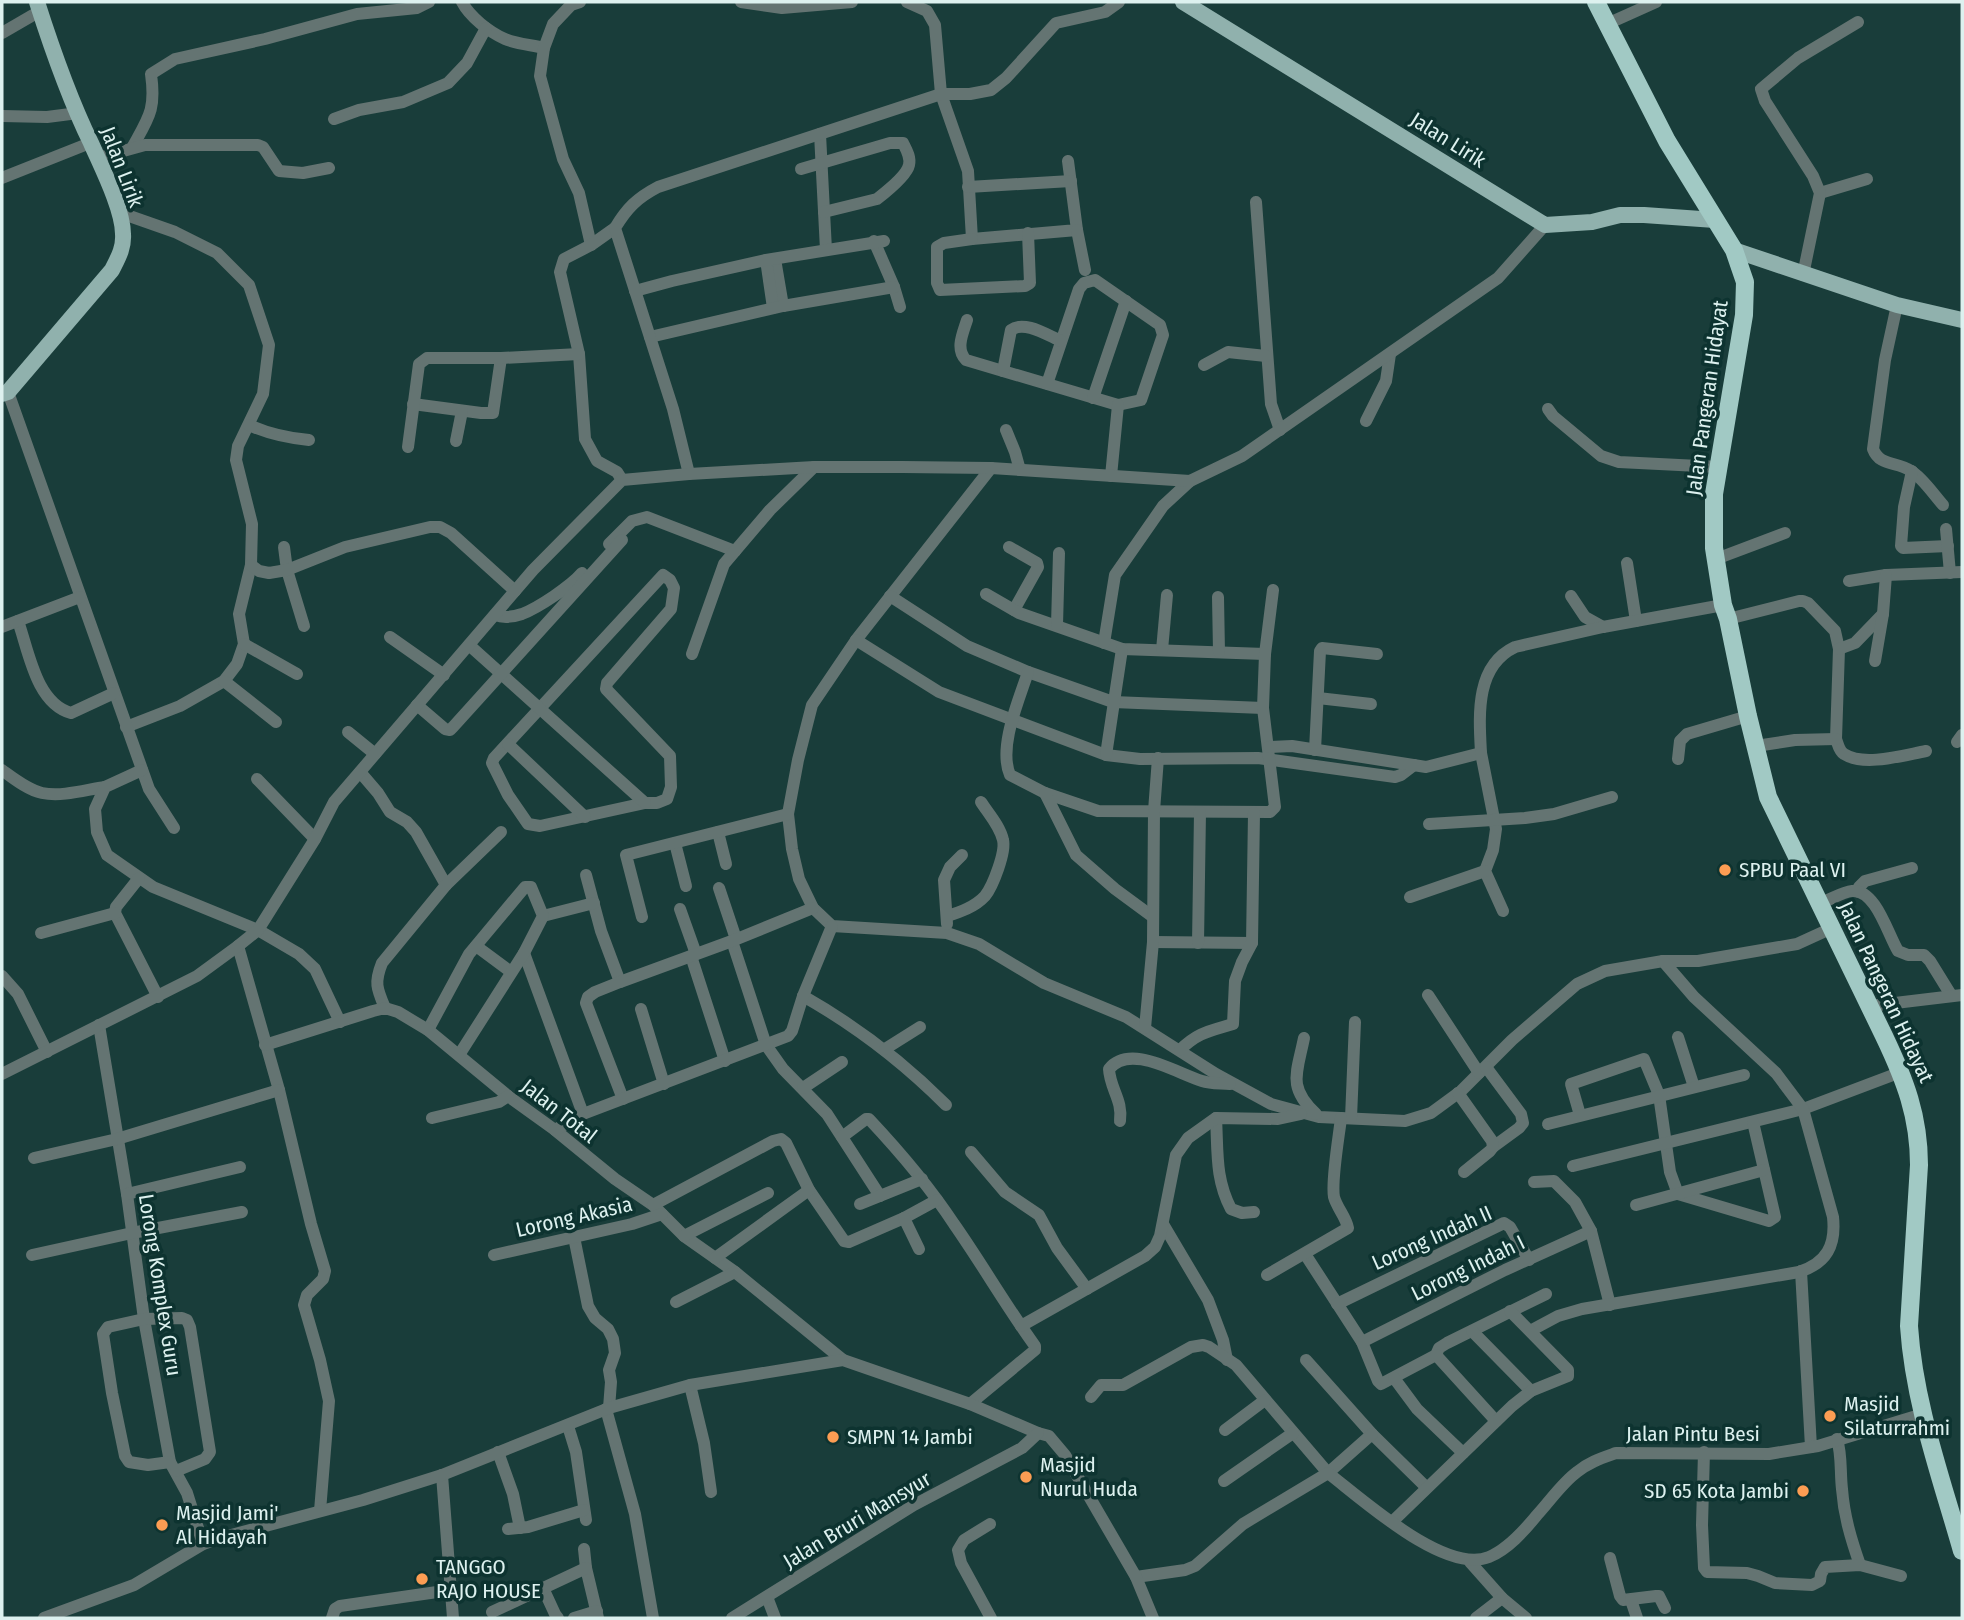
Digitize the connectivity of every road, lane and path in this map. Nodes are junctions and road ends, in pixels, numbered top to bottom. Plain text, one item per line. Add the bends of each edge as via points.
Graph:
1 (429, 2) edge
2 (462, 2) edge
3 (580, 2) edge
4 (741, 2) edge
5 (852, 2) edge
6 (907, 2) edge
7 (1119, 2) edge
8 (1183, 2) edge
9 (1596, 2) edge
10 (1656, 2) edge
11 (783, 5) edge
12 (38, 6) edge
13 (1858, 22) dead end
14 (1607, 24) junction
15 (486, 28) junction
16 (2, 33) edge
17 (544, 48) junction
18 (941, 94) junction
19 (78, 113) junction
20 (2, 116) edge
21 (334, 119) dead end
22 (820, 134) junction
23 (90, 143) junction
24 (132, 148) junction
25 (98, 158) junction
26 (1068, 161) dead end
27 (820, 164) junction
28 (329, 168) dead end
29 (802, 169) dead end
30 (2, 178) edge
31 (1867, 180) dead end
32 (1071, 181) junction
33 (968, 187) junction
34 (1820, 193) junction
35 (1256, 201) dead end
36 (118, 212) junction
37 (824, 212) junction
38 (1715, 220) junction
39 (1545, 225) junction
40 (615, 228) junction
41 (1077, 230) junction
42 (1028, 233) junction
43 (972, 239) junction
44 (591, 245) junction
45 (826, 250) junction
46 (1734, 250) junction
47 (771, 259) junction
48 (1085, 270) dead end
49 (1803, 275) junction
50 (894, 287) junction
51 (635, 292) junction
52 (1126, 301) junction
53 (1898, 306) junction
54 (778, 307) junction
55 (900, 307) dead end
56 (967, 320) dead end
57 (1962, 320) edge
58 (650, 337) junction
59 (1061, 341) junction
60 (579, 354) junction
61 (1390, 354) junction
62 (1266, 356) junction
63 (500, 363) junction
64 (1204, 365) dead end
65 (1003, 371) junction
66 (1046, 384) junction
67 (5, 393) edge
68 (1093, 398) junction
69 (414, 404) junction
70 (1118, 405) junction
71 (1548, 409) dead end
72 (461, 415) junction
73 (1366, 421) dead end
74 (249, 425) junction
75 (1006, 430) dead end
76 (1280, 430) junction
77 (309, 439) dead end
78 (456, 442) dead end
79 (408, 447) dead end
80 (814, 467) junction
81 (1719, 467) junction
82 (991, 468) junction
83 (1020, 470) junction
84 (1912, 471) junction
85 (689, 474) junction
86 (1111, 476) junction
87 (622, 480) junction
88 (1190, 481) junction
89 (1943, 505) dead end
90 (1946, 529) dead end
91 (1785, 533) dead end
92 (622, 540) dead end
93 (1948, 546) junction
94 (285, 547) dead end
95 (1009, 547) dead end
96 (735, 551) junction
97 (1059, 553) dead end
98 (1716, 559) junction
99 (1627, 563) dead end
100 (251, 565) junction
101 (287, 570) junction
102 (1956, 573) edge
103 (1886, 575) junction
104 (1849, 581) dead end
105 (1273, 590) dead end
106 (515, 591) junction
107 (986, 594) dead end
108 (1167, 595) dead end
109 (890, 596) junction
110 (1571, 596) dead end
111 (80, 597) junction
112 (1218, 597) dead end
113 (1014, 610) junction
114 (1726, 612) junction
115 (1883, 614) junction
116 (495, 615) junction
117 (18, 621) junction
118 (1636, 621) junction
119 (1057, 625) junction
120 (304, 626) dead end
121 (2, 627) edge
122 (1603, 627) junction
123 (390, 637) dead end
124 (856, 640) junction
125 (1104, 643) junction
126 (244, 644) junction
127 (469, 645) junction
128 (1122, 649) junction
129 (1839, 649) junction
130 (1162, 650) junction
131 (1219, 652) junction
132 (692, 654) dead end
133 (1265, 654) junction
134 (1377, 654) dead end
135 (1875, 661) dead end
136 (1028, 672) junction
137 (502, 673) junction
138 (296, 674) dead end
139 (444, 675) junction
140 (224, 681) junction
141 (114, 693) junction
142 (1318, 698) junction
143 (1113, 702) junction
144 (1371, 704) dead end
145 (417, 705) junction
146 (540, 708) junction
147 (1263, 708) junction
148 (1748, 716) junction
149 (1012, 720) junction
150 (276, 722) dead end
151 (126, 727) junction
152 (348, 732) dead end
153 (1836, 739) junction
154 (508, 744) junction
155 (1756, 746) junction
156 (1315, 750) junction
157 (1926, 751) dead end
158 (1481, 752) junction
159 (1270, 753) junction
160 (374, 754) junction
161 (1106, 755) junction
162 (1158, 758) junction
163 (1678, 759) dead end
164 (1414, 765) junction
165 (2, 770) edge
166 (142, 770) junction
167 (360, 772) junction
168 (257, 779) dead end
169 (105, 787) junction
170 (1045, 793) junction
171 (1612, 797) dead end
172 (981, 802) dead end
173 (645, 803) junction
174 (1154, 811) junction
175 (1200, 812) junction
176 (1254, 813) junction
177 (788, 814) junction
178 (585, 817) junction
179 (1494, 819) junction
180 (1429, 824) dead end
181 (174, 828) dead end
182 (500, 832) dead end
183 (718, 832) junction
184 (315, 839) junction
185 (675, 843) junction
186 (962, 855) dead end
187 (726, 864) dead end
188 (1912, 868) dead end
189 (1485, 871) junction
190 (586, 875) dead end
191 (139, 878) junction
192 (446, 884) junction
193 (687, 886) dead end
194 (719, 888) dead end
195 (1859, 892) junction
196 (1410, 897) dead end
197 (1820, 903) junction
198 (594, 904) junction
199 (813, 908) junction
200 (680, 909) dead end
201 (1503, 911) dead end
202 (115, 913) junction
203 (543, 916) junction
204 (947, 916) junction
205 (642, 917) dead end
206 (1153, 917) junction
207 (832, 926) junction
208 (1832, 928) junction
209 (258, 930) junction
210 (41, 933) dead end
211 (947, 933) junction
212 (734, 940) junction
213 (1153, 942) junction
214 (1198, 943) junction
215 (1252, 943) junction
216 (238, 946) junction
217 (476, 946) junction
218 (524, 953) junction
219 (693, 955) junction
220 (1663, 961) junction
221 (511, 972) junction
222 (2, 976) edge
223 (620, 982) junction
224 (1428, 995) dead end
225 (1957, 995) edge
226 (803, 996) junction
227 (158, 997) junction
228 (1870, 1006) junction
229 (385, 1008) junction
230 (641, 1009) dead end
231 (340, 1022) junction
232 (1355, 1022) dead end
233 (99, 1025) junction
234 (920, 1027) dead end
235 (1144, 1028) junction
236 (428, 1030) junction
237 (1678, 1037) dead end
238 (1304, 1038) dead end
239 (265, 1045) junction
240 (766, 1045) junction
241 (885, 1049) junction
242 (1180, 1050) junction
243 (47, 1052) junction
244 (459, 1055) junction
245 (725, 1061) junction
246 (842, 1062) dead end
247 (1482, 1070) junction
248 (1901, 1072) junction
249 (2, 1074) edge
250 (1744, 1075) dead end
251 (664, 1084) junction
252 (1237, 1085) junction
253 (1695, 1087) junction
254 (803, 1088) junction
255 (279, 1090) junction
256 (1458, 1093) junction
257 (1659, 1095) junction
258 (508, 1096) junction
259 (623, 1099) junction
260 (946, 1105) dead end
261 (1803, 1109) junction
262 (1304, 1113) junction
263 (583, 1114) junction
264 (1580, 1115) junction
265 (1319, 1117) junction
266 (432, 1118) dead end
267 (1216, 1118) junction
268 (1346, 1118) junction
269 (1120, 1121) dead end
270 (1754, 1122) junction
271 (1548, 1124) dead end
272 (555, 1130) junction
273 (842, 1137) junction
274 (117, 1139) junction
275 (1666, 1144) junction
276 (1493, 1147) junction
277 (971, 1152) dead end
278 (34, 1158) dead end
279 (1573, 1166) dead end
280 (240, 1167) dead end
281 (1764, 1170) junction
282 (1464, 1172) dead end
283 (922, 1179) junction
284 (1534, 1182) dead end
285 (809, 1190) junction
286 (768, 1193) dead end
287 (127, 1194) junction
288 (1678, 1194) junction
289 (880, 1196) junction
290 (937, 1200) junction
291 (860, 1203) dead end
292 (1636, 1205) dead end
293 (657, 1210) junction
294 (242, 1212) dead end
295 (1254, 1212) dead end
296 (904, 1218) junction
297 (1163, 1224) junction
298 (1591, 1231) junction
299 (132, 1233) junction
300 (684, 1236) junction
301 (574, 1237) junction
302 (919, 1250) dead end
303 (1305, 1254) junction
304 (32, 1255) dead end
305 (494, 1255) dead end
306 (715, 1258) junction
307 (1528, 1259) junction
308 (1801, 1271) junction
309 (735, 1272) junction
310 (1267, 1275) dead end
311 (1087, 1289) junction
312 (1546, 1294) dead end
313 (676, 1302) dead end
314 (1337, 1304) junction
315 (1610, 1305) junction
316 (1510, 1311) junction
317 (144, 1319) junction
318 (1021, 1326) junction
319 (1472, 1331) junction
320 (1530, 1331) junction
321 (1362, 1342) junction
322 (1436, 1355) junction
323 (843, 1360) junction
324 (1227, 1360) junction
325 (1306, 1360) dead end
326 (1394, 1378) junction
327 (690, 1385) junction
328 (1531, 1391) junction
329 (1091, 1397) dead end
330 (1265, 1400) junction
331 (970, 1404) junction
332 (607, 1408) junction
333 (1923, 1413) junction
334 (1496, 1421) junction
335 (568, 1426) junction
336 (1225, 1430) dead end
337 (1038, 1433) junction
338 (1293, 1433) junction
339 (1372, 1434) junction
340 (1837, 1439) junction
341 (1811, 1447) junction
342 (498, 1452) junction
343 (1704, 1452) junction
344 (1463, 1453) junction
345 (173, 1467) junction
346 (1328, 1473) junction
347 (442, 1475) junction
348 (1224, 1481) dead end
349 (1426, 1487) junction
350 (711, 1492) dead end
351 (320, 1511) junction
352 (1392, 1522) junction
353 (990, 1524) dead end
354 (203, 1544) junction
355 (584, 1549) dead end
356 (1962, 1551) edge
357 (1610, 1558) dead end
358 (1470, 1562) junction
359 (1860, 1565) junction
360 (586, 1568) junction
361 (1901, 1576) dead end
362 (1136, 1577) junction
363 (543, 1588) junction
364 (451, 1590) junction
365 (767, 1597) junction
366 (1502, 1598) junction
367 (1631, 1600) junction
368 (1665, 1608) dead end
369 (501, 1612) edge
370 (598, 1615) edge
371 (44, 1618) edge
372 (332, 1618) edge
373 (453, 1618) edge
374 (558, 1618) edge
375 (574, 1618) edge
376 (653, 1618) edge
377 (732, 1618) edge
378 (775, 1618) edge
379 (991, 1618) edge
380 (1153, 1618) edge
381 (1476, 1618) edge
382 (1526, 1618) edge
383 (1637, 1618) edge

1 - 24 street via 417,8 357,14 176,59 151,74 150,115
2 - 15 street
3 - 17 street via 553,24
4 - 11 street
5 - 11 street
6 - 18 street via 927,11 935,25
7 - 18 street via 1105,12 1056,23 991,90
8 - 39 main road, Jalan Lirik
9 - 14 highway, Jalan Pangeran Hidayat
10 - 14 street
12 - 16 street
12 - 19 main road, Jalan Lirik
13 - 34 street via 1798,58 1761,89
14 - 38 highway, Jalan Pangeran Hidayat via 1667,141
15 - 17 street via 507,40
15 - 21 street via 467,63 448,83 403,102
17 - 44 street via 540,76 563,159 579,193
18 - 22 street
18 - 33 street via 967,164
19 - 20 street
19 - 23 main road, Jalan Lirik
22 - 27 street
22 - 40 street via 658,187 625,211
23 - 25 main road, Jalan Lirik
23 - 30 street
24 - 25 street
24 - 28 street via 258,145 279,171
25 - 36 main road, Jalan Lirik
26 - 32 street
27 - 29 street
27 - 37 street
27 - 37 street via 890,143 903,143 909,159 904,174 877,199
31 - 34 street
32 - 33 street
32 - 41 street
33 - 43 street
34 - 49 street
35 - 62 street
36 - 67 main road, Jalan Lirik via 122,251 112,270
36 - 74 street via 217,253 249,285 269,345 263,394
37 - 45 street
38 - 39 main road via 1620,215
38 - 46 highway, Jalan Pangeran Hidayat
39 - 61 street via 1498,278
40 - 44 street
40 - 51 street
41 - 42 street
41 - 48 street
42 - 43 street
42 - 43 street via 1030,283 1026,286 940,290 937,247
44 - 60 street via 564,259 560,272
45 - 47 street
45 - 50 street via 879,241
46 - 49 main road
46 - 81 highway, Jalan Pangeran Hidayat via 1745,282 1744,315
47 - 51 street
47 - 54 street
49 - 53 main road
50 - 54 street
50 - 55 street
51 - 58 street
52 - 59 street via 1095,280 1084,283
52 - 68 street
52 - 70 street via 1160,325 1163,335 1141,400
53 - 57 main road
53 - 84 street via 1885,360 1874,449 1881,461
54 - 58 street
56 - 65 street via 961,356
58 - 85 street
59 - 65 street via 1016,326 1011,330
59 - 66 street
60 - 63 street
60 - 87 street via 585,439 597,461
61 - 73 street via 1386,381
61 - 76 street
62 - 64 street via 1228,352
62 - 76 street via 1270,404
63 - 69 street via 426,358 419,364
63 - 72 street via 490,419
65 - 66 street
66 - 68 street
67 - 111 street
68 - 70 street
69 - 72 street
69 - 79 street
70 - 86 street
71 - 81 street via 1601,456 1619,462
72 - 78 street
74 - 77 street via 278,436
74 - 100 street via 236,460 252,524
75 - 83 street
76 - 88 street via 1242,456
80 - 82 street
80 - 85 street
80 - 96 street
81 - 98 highway, Jalan Pangeran Hidayat via 1714,494
82 - 83 street
82 - 109 street
83 - 86 street
84 - 89 street
84 - 93 street via 1901,546
85 - 87 street
86 - 88 street
87 - 106 street
88 - 125 street via 1163,506 1115,575
90 - 93 street
91 - 98 street
92 - 137 street
93 - 102 street
94 - 101 street
95 - 113 street via 1038,567
96 - 116 street via 651,518 639,518 620,531 568,586 522,614
96 - 132 street via 724,564
97 - 119 street
98 - 114 highway, Jalan Pangeran Hidayat
99 - 118 street
100 - 101 street via 269,573
100 - 126 street via 239,614
101 - 106 street via 345,547 440,527
101 - 120 street
102 - 103 street
103 - 104 street
103 - 115 street
105 - 133 street
106 - 116 street
107 - 113 street
108 - 130 street
109 - 124 street
109 - 136 street via 967,646
110 - 122 street via 1585,617
111 - 117 street
111 - 141 street
112 - 131 street
113 - 119 street
114 - 118 street
114 - 129 street via 1803,601 1835,631
114 - 148 highway, Jalan Pangeran Hidayat
115 - 129 street via 1855,643
115 - 135 street
116 - 127 street
117 - 121 street
117 - 141 street via 42,692 62,711 71,713
118 - 122 street
119 - 125 street
122 - 158 street via 1502,653 1488,672 1478,710
123 - 139 street
124 - 149 street via 939,692
124 - 177 street via 812,705
125 - 128 street
126 - 138 street
126 - 140 street
127 - 137 street
127 - 139 street
128 - 130 street
128 - 143 street
129 - 153 street
130 - 131 street
131 - 133 street
133 - 147 street
134 - 142 street via 1322,648
136 - 143 street
136 - 149 street
137 - 145 street via 450,730
137 - 146 street
139 - 145 street
140 - 150 street
140 - 151 street via 180,706
141 - 151 street
142 - 144 street
142 - 156 street
143 - 147 street
143 - 161 street
145 - 160 street
146 - 154 street
146 - 173 street
146 - 173 street via 665,576 674,588 671,609 607,684 670,756 667,799
147 - 159 street
148 - 155 highway, Jalan Pangeran Hidayat
148 - 163 street via 1687,734 1680,741
149 - 161 street
149 - 170 street via 1006,760 1010,775
151 - 166 street
152 - 160 street
153 - 155 street
153 - 157 street via 1844,754 1860,759
154 - 178 street
154 - 178 street via 492,763 528,824
155 - 197 highway, Jalan Pangeran Hidayat via 1768,797
156 - 159 street via 1292,746
156 - 164 street
158 - 164 street via 1426,767
158 - 179 street
159 - 162 street via 1258,758
159 - 164 street via 1395,776
159 - 176 street via 1275,807
160 - 167 street
161 - 162 street
162 - 174 street
165 - 169 street via 40,793
166 - 169 street
166 - 181 street
167 - 184 street via 334,802
167 - 192 street via 390,812 416,832
168 - 184 street
169 - 191 street via 95,808 97,832 107,855
170 - 174 street via 1098,811
170 - 206 street via 1076,855
171 - 179 street via 1554,814
172 - 204 street via 1004,841 1000,864 986,895 966,910
173 - 178 street
174 - 175 street
174 - 206 street
175 - 176 street
175 - 214 street
176 - 215 street
177 - 183 street
177 - 199 street via 799,879
179 - 180 street
179 - 189 street via 1493,850
182 - 192 street
183 - 185 street
183 - 187 street
184 - 209 street
185 - 193 street
185 - 205 street via 626,855
186 - 204 street via 944,880
188 - 195 street via 1865,881
189 - 196 street
189 - 201 street
190 - 198 street
191 - 202 street
191 - 209 street
192 - 229 street via 382,963 376,978
194 - 212 street
195 - 197 street
195 - 225 street via 1879,909 1898,951 1924,955
197 - 208 highway, Jalan Pangeran Hidayat
198 - 203 street
198 - 223 street
199 - 207 street
199 - 212 street
200 - 219 street
202 - 210 street
202 - 227 street
203 - 217 street via 531,887 525,887
203 - 218 street
204 - 211 street
206 - 213 street
207 - 211 street
207 - 226 street
208 - 220 street via 1797,944 1698,961
208 - 228 highway, Jalan Pangeran Hidayat
209 - 216 street
209 - 231 street via 315,969
211 - 235 street via 979,944 1044,983
212 - 219 street
212 - 240 street
213 - 214 street
213 - 235 street
214 - 215 street
215 - 242 street via 1235,981 1233,1024 1192,1038
216 - 227 street
216 - 239 street
217 - 221 street
217 - 236 street
218 - 221 street
218 - 263 street
219 - 223 street
219 - 245 street
220 - 247 street via 1605,971 1577,985
220 - 261 street via 1694,997 1776,1073
221 - 244 street
222 - 243 street via 18,994
223 - 259 street via 595,992 586,1003
224 - 247 street
225 - 228 street
226 - 240 street via 792,1031
226 - 241 street
227 - 233 street
228 - 248 highway, Jalan Pangeran Hidayat
229 - 231 street
229 - 236 street, Jalan Total
230 - 251 street
231 - 239 street
232 - 268 street
233 - 243 street
233 - 274 street, Lorong Komplex Guru
234 - 241 street
235 - 242 street
236 - 244 street, Jalan Total
237 - 253 street
238 - 265 street via 1298,1093
239 - 255 street
240 - 245 street
240 - 254 street
241 - 260 street
242 - 252 street
243 - 249 street
244 - 258 street, Jalan Total
245 - 251 street
246 - 254 street
247 - 256 street
247 - 276 street via 1523,1122
248 - 261 street
248 - 333 highway, Jalan Pangeran Hidayat via 1919,1139 1909,1326
250 - 253 street
251 - 259 street
252 - 262 street via 1271,1104
252 - 269 street via 1205,1082 1147,1059 1125,1058 1109,1069 1122,1111
253 - 257 street
254 - 273 street
255 - 274 street
255 - 351 street via 325,1271 304,1305 329,1401
256 - 268 street via 1431,1113 1405,1121
256 - 276 street
257 - 264 street
257 - 264 street via 1644,1059 1571,1084
257 - 275 street
258 - 266 street
258 - 272 street, Jalan Total
259 - 263 street
261 - 270 street
261 - 308 street via 1835,1233 1820,1262
262 - 265 street
262 - 267 street via 1278,1119
263 - 272 street
264 - 271 street
265 - 268 street
267 - 295 street via 1219,1180 1225,1196 1231,1209
267 - 297 street via 1188,1138 1176,1155
268 - 303 street via 1333,1193 1348,1227
270 - 275 street
270 - 281 street
272 - 293 street, Jalan Total
273 - 283 street via 869,1119
273 - 289 street
274 - 278 street
274 - 287 street, Lorong Komplex Guru
275 - 279 street
275 - 288 street
276 - 282 street
277 - 311 street via 1004,1192 1039,1215
280 - 287 street
281 - 288 street
281 - 288 street via 1775,1217 1769,1222
283 - 289 street
283 - 290 street
284 - 298 street via 1554,1181 1574,1202
285 - 293 street, Lorong Akasia via 781,1139
285 - 296 street via 844,1241
285 - 306 street
286 - 300 street
287 - 299 street, Lorong Komplex Guru
288 - 292 street
289 - 291 street
290 - 296 street
290 - 318 street
293 - 300 street, Jalan Total
293 - 301 street, Lorong Akasia via 632,1224
294 - 299 street
296 - 302 street
297 - 311 street via 1155,1247 1145,1256
297 - 324 street via 1208,1300
298 - 307 street, Lorong Indah I
298 - 315 street
299 - 304 street
299 - 317 street, Lorong Komplex Guru
300 - 306 street, Jalan Total
301 - 305 street, Lorong Akasia
301 - 332 street via 588,1306 613,1339
303 - 310 street
303 - 314 street
306 - 309 street, Jalan Total
307 - 314 street, Lorong Indah II via 1504,1223
307 - 321 street, Lorong Indah I
308 - 315 street
308 - 341 street
309 - 313 street
309 - 323 street, Jalan Total
311 - 318 street
312 - 316 street
314 - 321 street
315 - 320 street via 1571,1312
316 - 319 street
316 - 320 street
317 - 345 street, Lorong Komplex Guru
317 - 345 street via 182,1318 190,1326 210,1452 205,1459
317 - 345 street via 108,1327 103,1334 125,1455 128,1462
318 - 331 street via 1035,1350
319 - 322 street via 1439,1348
319 - 328 street
320 - 328 street via 1570,1373
321 - 326 street via 1379,1383
322 - 326 street
322 - 334 street
323 - 327 street
323 - 331 street
324 - 329 street via 1209,1347 1191,1347 1123,1385 1101,1385
324 - 330 street
325 - 339 street
326 - 344 street
327 - 332 street
327 - 350 street
328 - 334 street
330 - 336 street
330 - 338 street
331 - 337 street
332 - 335 street
332 - 376 street via 635,1514
333 - 340 street, Jalan Pintu Besi
333 - 356 highway, Jalan Pangeran Hidayat
334 - 344 street
335 - 342 street
335 - 342 street via 585,1515 514,1528 513,1494
337 - 362 street via 1049,1436 1065,1455
337 - 365 street, Jalan Bruri Mansyur via 1021,1448 915,1504
338 - 346 street
338 - 348 street
339 - 346 street
339 - 349 street
340 - 341 street, Jalan Pintu Besi
340 - 359 street via 1845,1515
341 - 343 street, Jalan Pintu Besi via 1769,1454
342 - 347 street
343 - 358 street, Jalan Pintu Besi via 1616,1453 1593,1461 1576,1472 1504,1548 1489,1558
343 - 359 street via 1702,1525 1707,1572 1747,1573 1775,1583 1812,1585 1820,1581 1825,1567
344 - 349 street
345 - 354 street, Lorong Komplex Guru via 187,1493
346 - 352 street
346 - 362 street via 1243,1524 1195,1566
347 - 351 street
347 - 364 street
349 - 352 street
351 - 354 street
352 - 358 street via 1427,1546
353 - 379 street via 964,1540 958,1550
354 - 371 street via 134,1585
355 - 360 street
357 - 367 street via 1621,1599
358 - 366 street
359 - 361 street
360 - 363 street
360 - 370 street
362 - 380 street
363 - 369 street
363 - 374 street
364 - 372 street via 340,1606
364 - 373 street
365 - 377 street, Jalan Bruri Mansyur
365 - 378 street
366 - 381 street
366 - 382 street
367 - 368 street via 1659,1596
367 - 383 street
370 - 375 street

